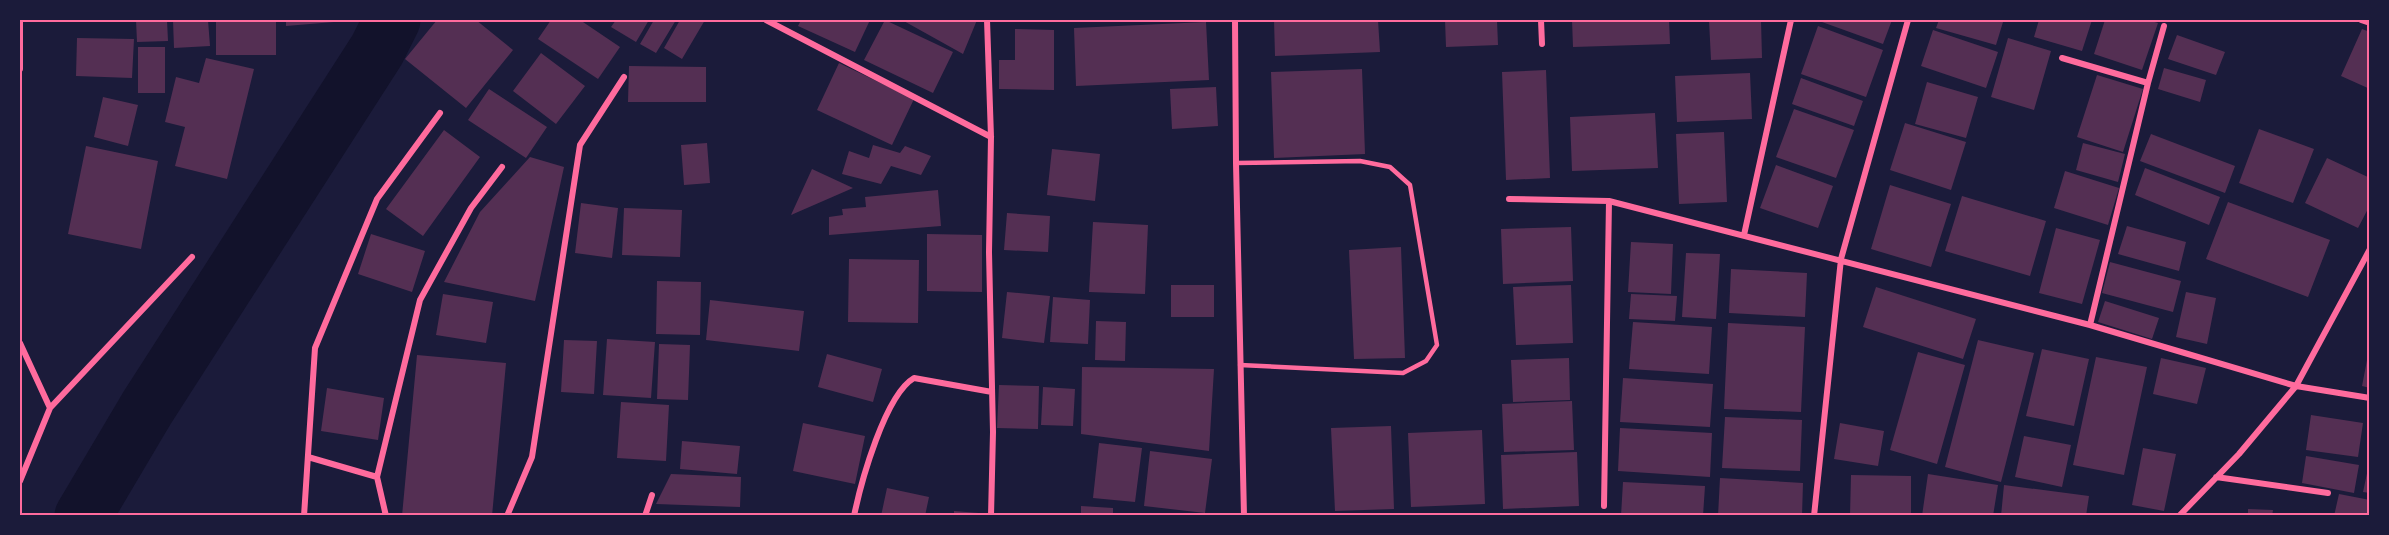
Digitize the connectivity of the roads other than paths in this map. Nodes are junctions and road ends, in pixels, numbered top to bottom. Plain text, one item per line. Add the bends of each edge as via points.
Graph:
1 (20, 20) edge
2 (766, 20) edge
3 (987, 20) edge
4 (1235, 20) edge
5 (1541, 20) edge
6 (1791, 20) edge
7 (1908, 20) edge
8 (2361, 20) edge
9 (2370, 23) edge
10 (2164, 26) dead end
11 (1542, 44) dead end
12 (2062, 58) dead end
13 (20, 69) edge
14 (624, 77) dead end
15 (2148, 82) junction
16 (440, 113) dead end
17 (991, 137) junction
18 (1236, 164) junction
19 (502, 167) dead end
20 (1509, 199) dead end
21 (1609, 201) junction
22 (1744, 235) junction
23 (2370, 249) edge
24 (192, 257) dead end
25 (1841, 259) junction
26 (2090, 325) junction
27 (20, 343) edge
28 (1240, 364) junction
29 (2296, 386) junction
30 (992, 392) junction
31 (2370, 398) edge
32 (50, 408) junction
33 (308, 457) junction
34 (377, 477) junction
35 (2216, 477) junction
36 (20, 482) edge
37 (2328, 493) dead end
38 (652, 495) dead end
39 (1604, 506) dead end
40 (304, 516) edge
41 (386, 516) edge
42 (507, 516) edge
43 (645, 516) edge
44 (854, 516) edge
45 (991, 516) edge
46 (1244, 516) edge
47 (1814, 516) edge
48 (2180, 516) edge

1 - 13 street
2 - 17 street
3 - 17 street
4 - 18 street
5 - 11 street
6 - 22 street
7 - 25 street
8 - 9 street
10 - 15 street
12 - 15 street
14 - 42 street via 580,145 532,457
15 - 26 street
16 - 33 street via 377,199 315,348
17 - 30 street
18 - 28 street
18 - 28 lane via 1360,161 1390,167 1403,177 1410,185 1437,345 1426,361 1403,373
19 - 34 street via 471,208 420,300
20 - 21 street
21 - 22 street
21 - 39 street
22 - 25 street
23 - 29 street
24 - 32 street
25 - 26 street
25 - 47 street
26 - 29 street
27 - 32 street
28 - 46 street
29 - 31 street
29 - 35 street
30 - 44 street via 914,378 904,384 882,425
30 - 45 street
32 - 36 street
33 - 34 street
33 - 40 street
34 - 41 street
35 - 37 street
35 - 48 street
38 - 43 street

